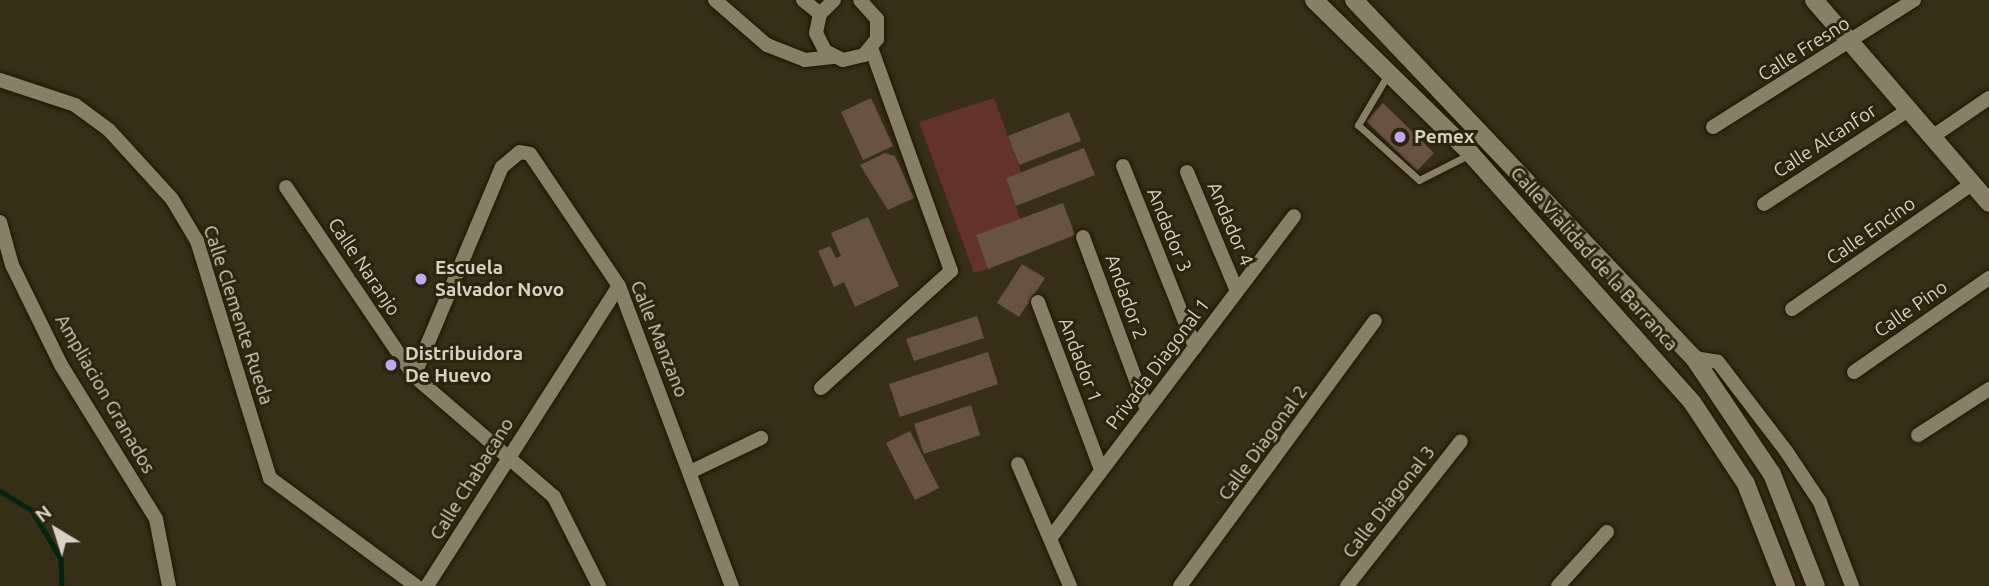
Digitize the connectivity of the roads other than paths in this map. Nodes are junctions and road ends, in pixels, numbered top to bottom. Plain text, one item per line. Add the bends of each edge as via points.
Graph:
1 (715, 0) edge
2 (803, 0) edge
3 (834, 0) edge
4 (860, 0) edge
5 (1314, 0) edge
6 (1354, 0) edge
7 (1814, 0) edge
8 (1914, 0) edge
9 (820, 14) junction
10 (1851, 44) junction
11 (872, 48) junction
12 (833, 57) junction
13 (1389, 72) junction
14 (0, 80) edge
15 (1989, 98) edge
16 (1908, 110) junction
17 (1713, 127) dead end
18 (1932, 137) junction
19 (1471, 154) junction
20 (1123, 166) dead end
21 (1187, 172) dead end
22 (1972, 184) junction
23 (286, 187) dead end
24 (1989, 203) edge
25 (1764, 204) dead end
26 (1294, 216) dead end
27 (0, 222) edge
28 (1083, 237) dead end
29 (1989, 278) edge
30 (619, 286) junction
31 (1237, 291) junction
32 (1038, 302) dead end
33 (1792, 309) dead end
34 (1375, 321) dead end
35 (1195, 347) junction
36 (1694, 358) junction
37 (1854, 372) dead end
38 (414, 376) junction
39 (821, 388) dead end
40 (1989, 389) edge
41 (1147, 410) junction
42 (1917, 435) dead end
43 (761, 438) dead end
44 (1461, 442) dead end
45 (510, 455) junction
46 (1018, 464) dead end
47 (1101, 470) junction
48 (690, 472) junction
49 (1607, 532) dead end
50 (1052, 536) junction
51 (1851, 583) edge
52 (1783, 584) edge
53 (169, 586) edge
54 (416, 586) edge
55 (427, 586) edge
56 (599, 586) edge
57 (733, 586) edge
58 (1070, 586) edge
59 (1180, 586) edge
60 (1347, 586) edge
61 (1558, 586) edge
62 (1816, 586) edge

1 - 12 street via 767,45 806,60
2 - 9 street
3 - 9 street
4 - 11 street via 877,19
5 - 13 main road, Calle Vialidad de la Barranca
6 - 36 main road, Calle Vialidad de la Barranca
7 - 10 main road
8 - 10 street, Calle Fresno
9 - 12 street via 816,33
10 - 16 main road
10 - 17 street, Calle Fresno
11 - 12 street via 854,59
11 - 39 street via 951,271
13 - 19 main road, Calle Vialidad de la Barranca
13 - 19 lane via 1359,125 1419,180
14 - 54 street, Calle Clemente Rueda via 75,105 109,130 172,199 197,241 270,478
15 - 18 street
16 - 18 main road
16 - 25 street, Calle Alcanfor
18 - 22 main road
19 - 52 main road, Calle Vialidad de la Barranca via 1719,438 1746,484
20 - 35 street, Andador 3
21 - 31 street, Andador 4
22 - 24 main road
22 - 33 street, Calle Encino
23 - 38 street, Calle Naranjo
26 - 31 street, Privada Diagonal 1
27 - 53 street, Ampliacion Granados via 12,265 61,365 156,519
28 - 41 street, Andador 2
29 - 37 street, Calle Pino
30 - 38 street, Calle Manzano via 530,154 520,152 502,167
30 - 45 street, Calle Chabacano
30 - 48 street, Calle Manzano
31 - 35 street, Privada Diagonal 1
32 - 47 street, Andador 1
34 - 59 street, Calle Diagonal 2
35 - 41 street, Privada Diagonal 1
36 - 51 street via 1718,362 1786,451 1820,502
36 - 62 main road, Calle Vialidad de la Barranca via 1772,474
38 - 45 street, Calle Naranjo
40 - 42 street
41 - 47 street, Privada Diagonal 1
43 - 48 street
44 - 60 street, Calle Diagonal 3
45 - 55 street, Calle Chabacano
45 - 56 street, Calle Naranjo via 554,497
46 - 50 street
47 - 50 street, Privada Diagonal 1
48 - 57 street, Calle Manzano
49 - 61 street
50 - 58 street

